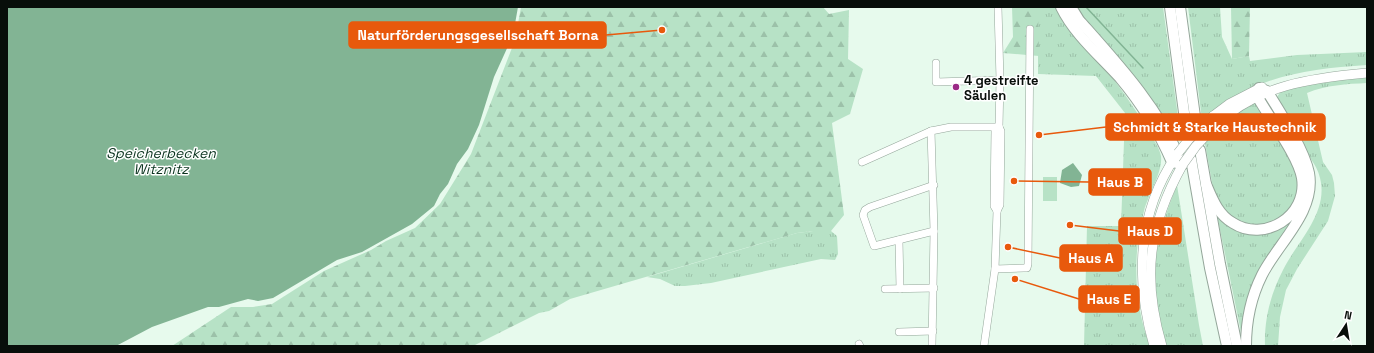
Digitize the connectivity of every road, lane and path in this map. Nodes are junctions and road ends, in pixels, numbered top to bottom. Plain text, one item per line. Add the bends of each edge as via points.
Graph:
1 (998, 7) edge
2 (1061, 7) edge
3 (1071, 7) edge
4 (1170, 7) edge
5 (1180, 7) edge
6 (1030, 30) dead end
7 (936, 63) dead end
8 (1367, 68) edge
9 (1367, 73) edge
10 (1000, 80) junction
11 (1261, 92) junction
12 (1196, 124) dead end
13 (999, 127) junction
14 (1214, 127) junction
15 (931, 131) junction
16 (1187, 135) dead end
17 (1280, 135) junction
18 (1200, 150) dead end
19 (1175, 154) junction
20 (862, 162) dead end
21 (1187, 162) junction
22 (1206, 184) junction
23 (934, 185) junction
24 (934, 231) junction
25 (899, 240) junction
26 (995, 269) junction
27 (934, 288) junction
28 (884, 289) dead end
29 (900, 289) junction
30 (933, 331) junction
31 (899, 332) dead end
32 (932, 346) edge
33 (984, 346) edge
34 (1154, 346) edge
35 (1162, 346) edge
36 (1227, 346) edge
37 (1237, 346) edge
38 (1246, 346) edge

1 - 10 street
2 - 19 highway via 1078,32 1136,100 1166,147
3 - 19 highway via 1079,20 1145,97
4 - 16 highway
5 - 12 highway
6 - 26 street via 1028,264 1027,268
7 - 10 street via 936,82
8 - 11 main road via 1312,73 1283,80
9 - 11 main road via 1313,78
10 - 13 street
11 - 14 main road
11 - 17 highway
11 - 19 main road, bridge via 1229,104 1213,116
11 - 38 highway via 1301,150 1310,182 1303,210 1274,254 1256,289 1248,318
13 - 15 street via 951,127
13 - 26 street via 1000,205 997,211
14 - 17 highway via 1251,119 1268,125
14 - 21 main road, bridge
15 - 20 street
15 - 23 street
17 - 22 highway via 1299,166 1302,178 1300,200 1287,219 1266,230 1239,226 1224,216 1214,203
18 - 22 highway
19 - 21 highway, bridge
19 - 34 main road via 1154,199 1143,243 1142,287 1145,312
21 - 35 main road via 1170,188 1160,213 1152,253 1151,298
21 - 36 highway
22 - 37 highway
23 - 24 street
23 - 25 street via 865,210 863,215 874,246
24 - 25 street
24 - 27 street
25 - 29 street
26 - 33 street
27 - 29 street
27 - 30 street
28 - 29 street
30 - 31 street
30 - 32 street

